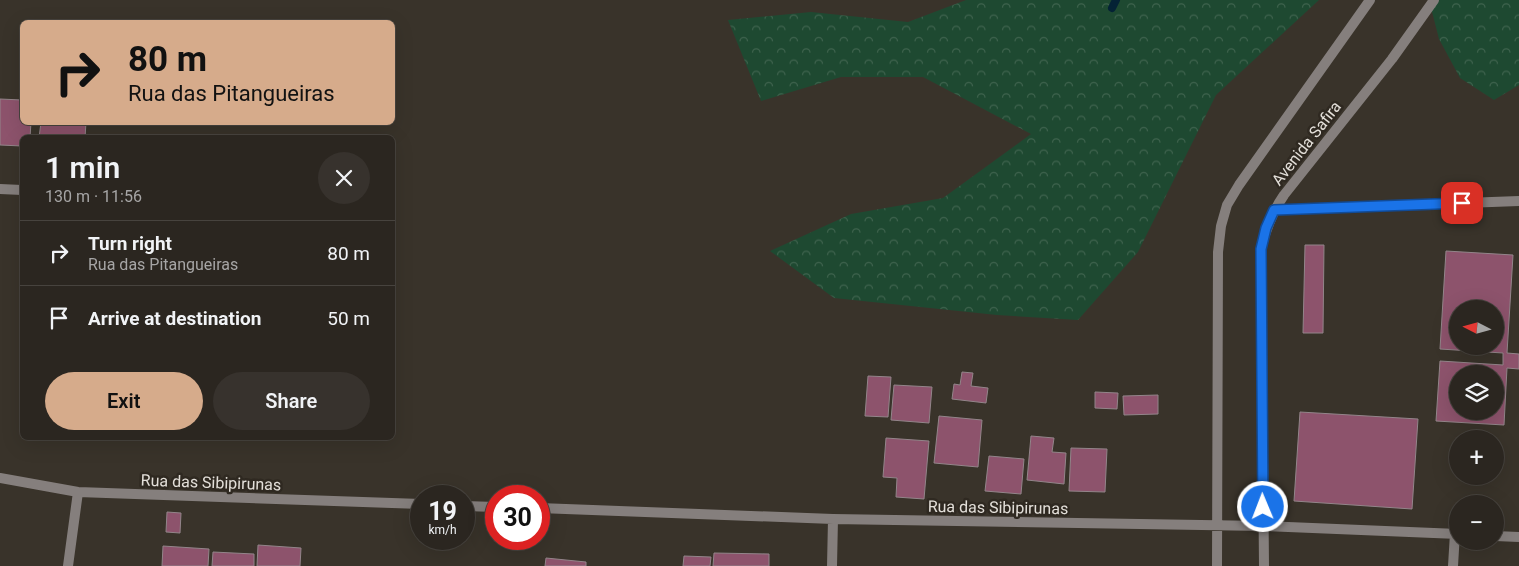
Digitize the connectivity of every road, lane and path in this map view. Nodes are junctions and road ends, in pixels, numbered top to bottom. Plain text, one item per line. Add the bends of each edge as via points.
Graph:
1 (1370, 0) edge
2 (1434, 0) edge
3 (0, 189) edge
4 (20, 190) edge
5 (1519, 201) edge
6 (1274, 210) junction
7 (0, 478) edge
8 (78, 492) junction
9 (410, 504) edge
10 (550, 508) edge
11 (832, 519) junction
12 (1217, 526) junction
13 (1263, 526) junction
14 (1449, 534) edge
15 (1504, 536) edge
16 (1519, 537) edge
17 (1455, 550) edge
18 (68, 566) edge
19 (832, 566) edge
20 (1217, 566) edge
21 (1264, 566) edge
22 (1454, 566) edge

1 - 12 street, Avenida Safira via 1227,204 1218,252
2 - 6 street, Avenida Safira
3 - 4 street
5 - 6 street
6 - 13 street, Avenida Safira via 1261,249
7 - 8 street, Rua das Sibipirunas
8 - 9 street, Rua das Sibipirunas
8 - 18 street
10 - 11 street, Rua das Sibipirunas
11 - 12 street, Rua das Sibipirunas
11 - 19 street
12 - 13 street, Rua das Sibipirunas
12 - 20 street, Avenida Safira
13 - 14 street, Rua das Sibipirunas
13 - 21 street, Avenida Safira
15 - 16 street
17 - 22 street

